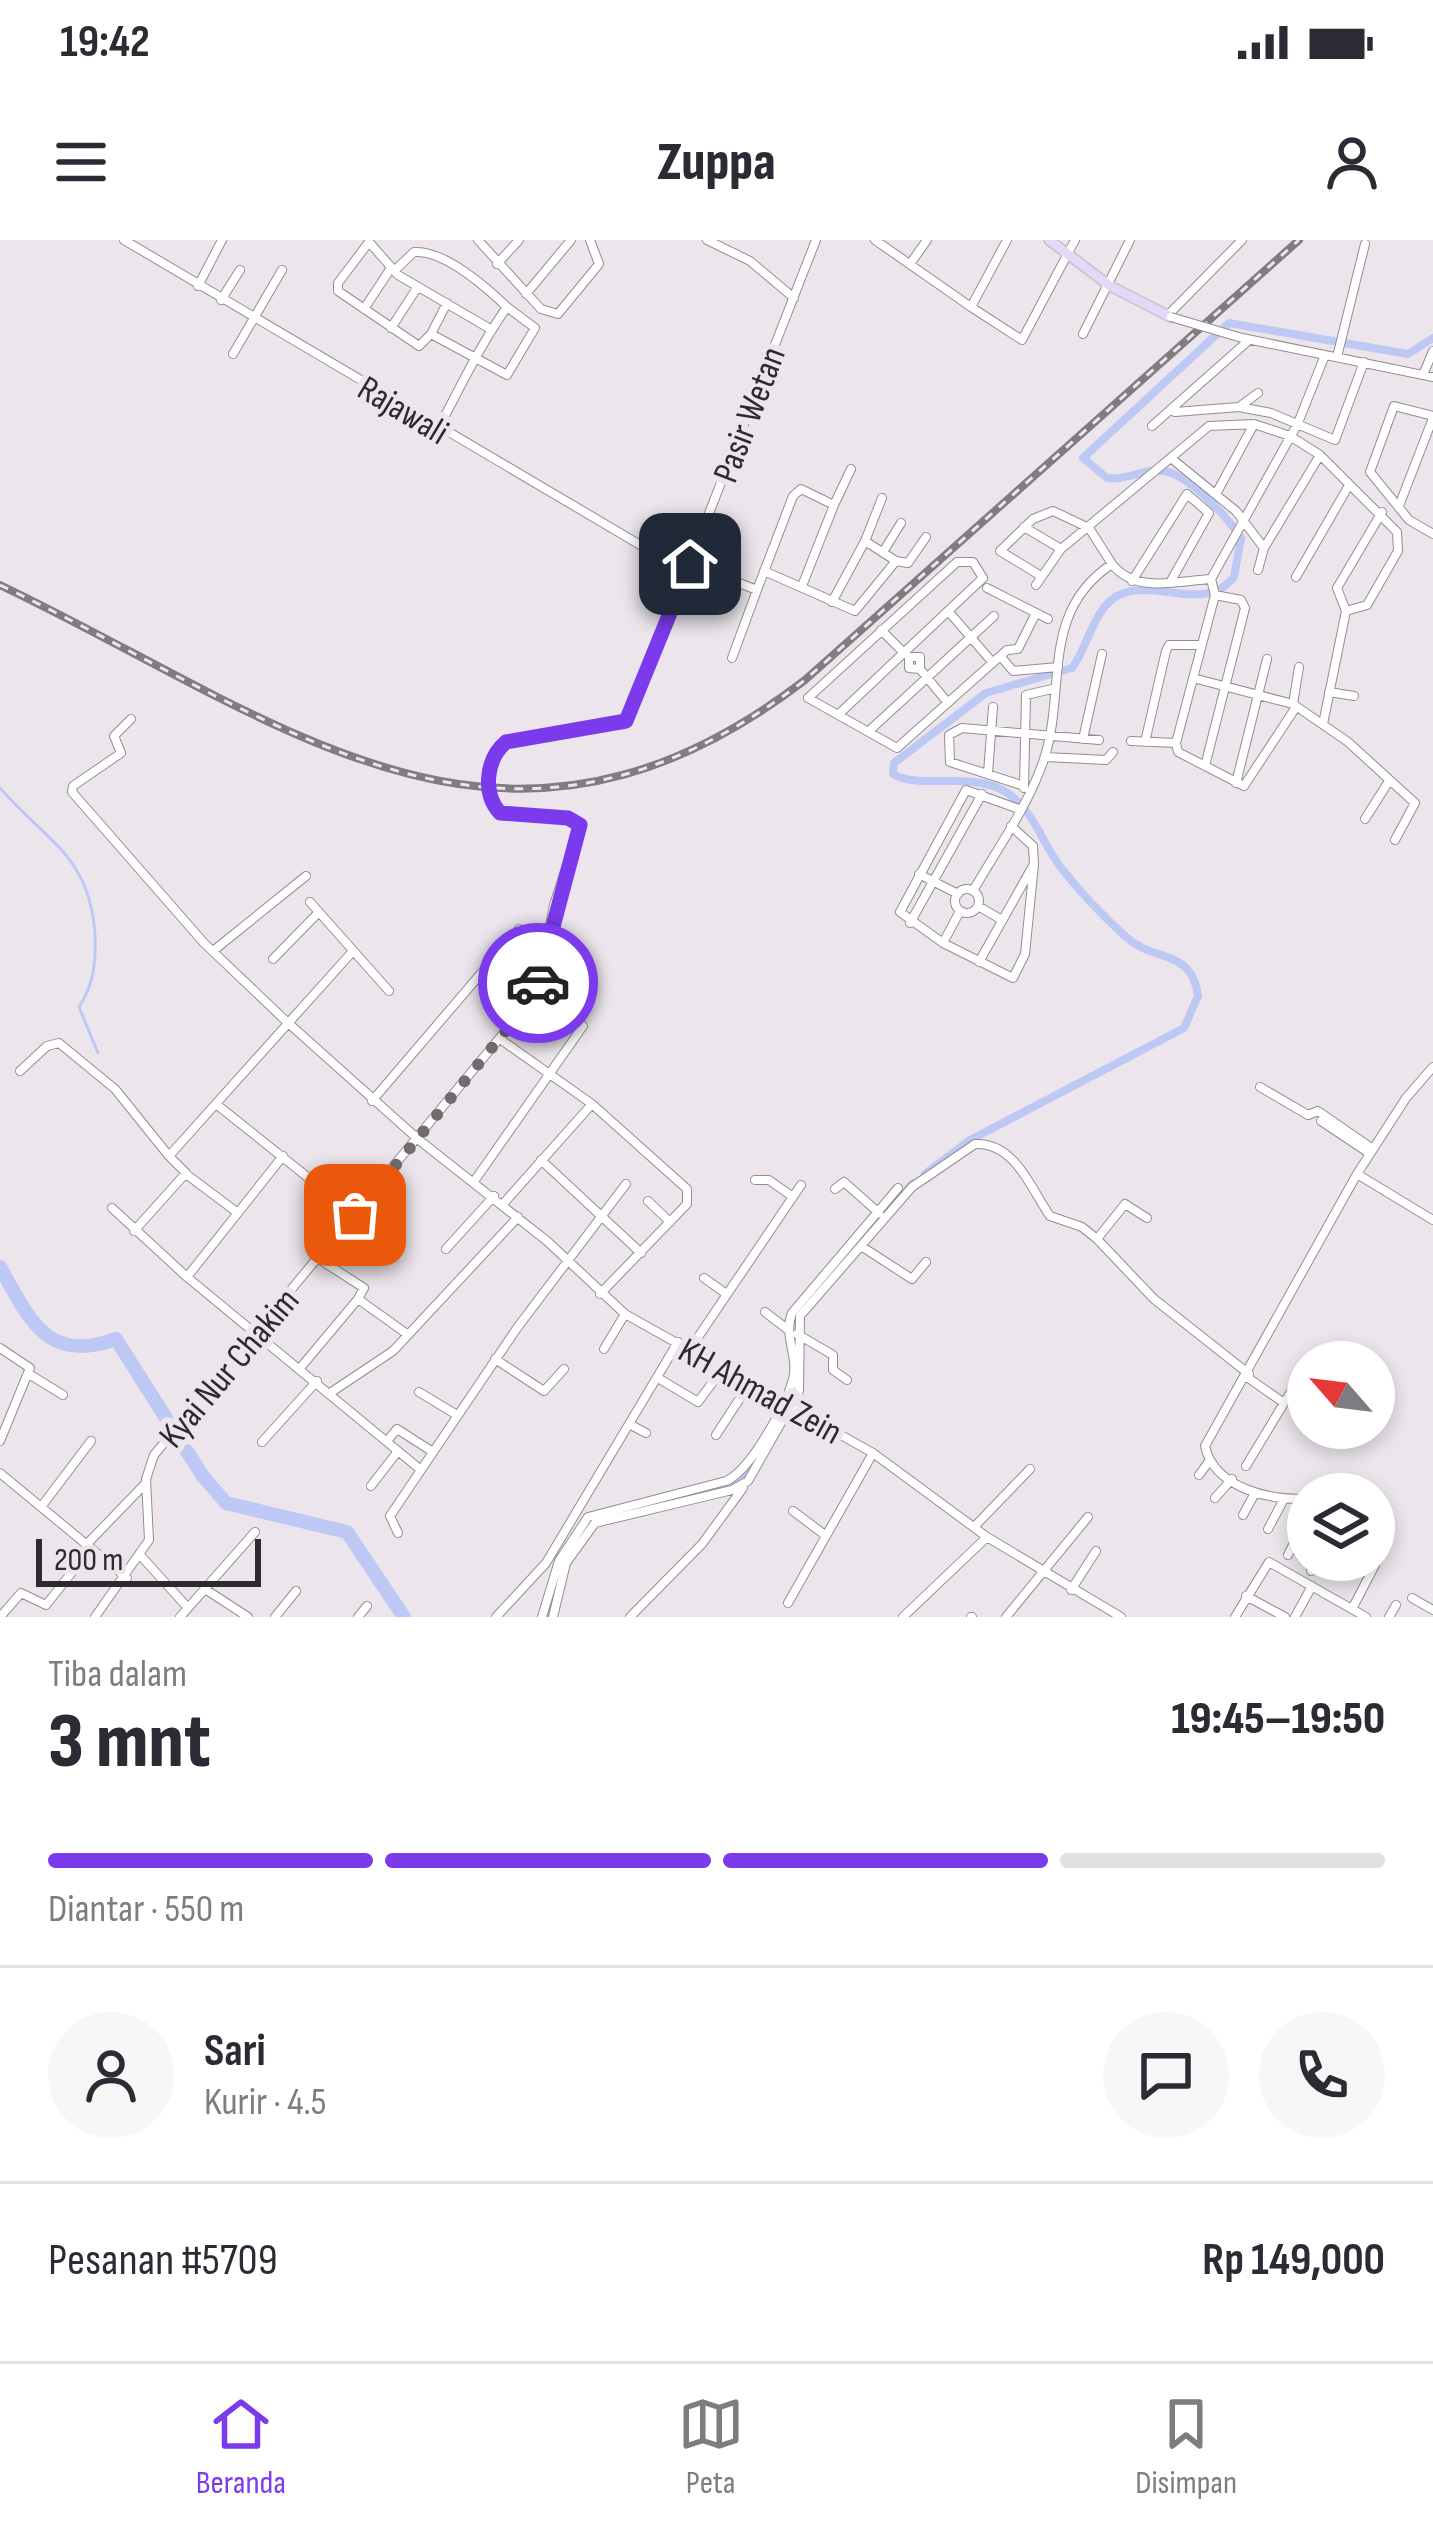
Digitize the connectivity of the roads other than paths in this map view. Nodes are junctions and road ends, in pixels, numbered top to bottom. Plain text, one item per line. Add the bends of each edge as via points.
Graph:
1 (124, 240) edge
2 (222, 240) edge
3 (478, 240) edge
4 (520, 240) edge
5 (571, 240) edge
6 (590, 240) edge
7 (707, 240) edge
8 (816, 240) edge
9 (875, 240) edge
10 (927, 240) edge
11 (1006, 240) edge
12 (1049, 240) edge
13 (1075, 240) edge
14 (1130, 240) edge
15 (1242, 240) edge
16 (1365, 244) dead end
17 (1067, 254) junction
18 (497, 264) junction
19 (910, 264) junction
20 (240, 270) dead end
21 (282, 270) dead end
22 (393, 270) junction
23 (198, 286) junction
24 (1110, 286) junction
25 (417, 288) junction
26 (526, 294) junction
27 (794, 298) junction
28 (221, 300) junction
29 (448, 303) junction
30 (506, 307) junction
31 (971, 307) junction
32 (364, 309) junction
33 (1169, 316) junction
34 (253, 318) junction
35 (391, 328) junction
36 (492, 330) junction
37 (431, 334) junction
38 (1083, 334) dead end
39 (1245, 339) junction
40 (1433, 351) edge
41 (233, 354) dead end
42 (1325, 355) junction
43 (1337, 357) junction
44 (476, 360) junction
45 (1364, 362) junction
46 (1428, 376) edge
47 (1258, 393) dead end
48 (1239, 407) junction
49 (1173, 412) junction
50 (1433, 415) edge
51 (1208, 418) junction
52 (1255, 424) junction
53 (1152, 426) dead end
54 (438, 429) junction
55 (1294, 430) junction
56 (1320, 455) junction
57 (1170, 461) junction
58 (850, 469) dead end
59 (1348, 487) junction
60 (1216, 494) junction
61 (882, 498) dead end
62 (835, 505) junction
63 (1399, 506) junction
64 (1382, 512) junction
65 (1243, 521) junction
66 (901, 523) dead end
67 (1024, 527) junction
68 (1089, 528) junction
69 (1433, 534) edge
70 (926, 537) dead end
71 (865, 541) junction
72 (1264, 548) junction
73 (1061, 549) junction
74 (883, 552) junction
75 (896, 561) junction
76 (1112, 564) junction
77 (688, 568) junction
78 (1258, 570) dead end
79 (764, 571) junction
80 (1296, 577) dead end
81 (1132, 582) junction
82 (1170, 582) junction
83 (802, 586) junction
84 (987, 588) dead end
85 (1213, 588) junction
86 (757, 590) junction
87 (832, 602) junction
88 (1346, 611) junction
89 (949, 612) junction
90 (1036, 613) junction
91 (994, 616) dead end
92 (1048, 619) dead end
93 (880, 630) junction
94 (971, 638) junction
95 (1202, 644) junction
96 (1018, 649) junction
97 (1102, 653) dead end
98 (907, 655) junction
99 (732, 658) dead end
100 (1267, 659) dead end
101 (998, 660) junction
102 (1299, 667) dead end
103 (1021, 668) junction
104 (1057, 672) junction
105 (923, 673) junction
106 (1193, 678) junction
107 (1226, 687) junction
108 (1052, 689) junction
109 (1329, 692) junction
110 (1259, 695) junction
111 (1354, 696) dead end
112 (949, 704) junction
113 (993, 706) dead end
114 (1294, 707) junction
115 (840, 713) junction
116 (131, 719) dead end
117 (1323, 724) junction
118 (869, 730) junction
119 (991, 730) junction
120 (1026, 734) junction
121 (1047, 736) junction
122 (1083, 739) junction
123 (1099, 740) dead end
124 (1131, 741) dead end
125 (1145, 742) junction
126 (1176, 743) junction
127 (1113, 752) dead end
128 (1045, 757) junction
129 (1204, 766) junction
130 (988, 773) junction
131 (1389, 781) junction
132 (1236, 783) junction
133 (982, 794) junction
134 (1022, 799) junction
135 (1365, 819) dead end
136 (1010, 826) junction
137 (1394, 840) dead end
138 (1034, 864) junction
139 (919, 874) junction
140 (306, 876) dead end
141 (932, 882) junction
142 (973, 891) junction
143 (958, 894) junction
144 (310, 902) dead end
145 (978, 906) junction
146 (960, 911) junction
147 (320, 912) junction
148 (1002, 920) junction
149 (910, 923) junction
150 (519, 929) dead end
151 (943, 943) junction
152 (213, 951) junction
153 (353, 951) junction
154 (273, 959) dead end
155 (979, 962) junction
156 (389, 991) dead end
157 (286, 1021) junction
158 (584, 1025) dead end
159 (500, 1039) junction
160 (1433, 1066) edge
161 (20, 1071) dead end
162 (551, 1071) junction
163 (1260, 1087) dead end
164 (372, 1101) junction
165 (216, 1104) junction
166 (592, 1104) junction
167 (1321, 1121) dead end
168 (419, 1140) junction
169 (1371, 1151) junction
170 (169, 1156) junction
171 (283, 1156) junction
172 (541, 1160) junction
173 (186, 1174) junction
174 (1357, 1174) junction
175 (475, 1180) junction
176 (755, 1180) dead end
177 (626, 1184) dead end
178 (801, 1185) dead end
179 (898, 1188) dead end
180 (835, 1189) dead end
181 (494, 1196) junction
182 (793, 1197) junction
183 (648, 1201) dead end
184 (503, 1204) junction
185 (112, 1208) dead end
186 (238, 1213) junction
187 (355, 1215) junction
188 (881, 1215) junction
189 (518, 1216) junction
190 (602, 1216) junction
191 (1147, 1218) dead end
192 (1433, 1220) edge
193 (670, 1222) junction
194 (134, 1232) junction
195 (1097, 1239) junction
196 (861, 1246) junction
197 (446, 1249) dead end
198 (641, 1253) junction
199 (319, 1259) junction
200 (568, 1261) junction
201 (926, 1262) dead end
202 (187, 1277) junction
203 (704, 1278) dead end
204 (725, 1293) junction
205 (600, 1294) junction
206 (358, 1299) junction
207 (765, 1312) dead end
208 (625, 1314) junction
209 (259, 1331) junction
210 (792, 1331) junction
211 (407, 1334) junction
212 (678, 1342) junction
213 (0, 1348) edge
214 (604, 1349) dead end
215 (690, 1349) junction
216 (495, 1359) junction
217 (301, 1367) junction
218 (724, 1367) junction
219 (564, 1369) dead end
220 (29, 1374) junction
221 (1248, 1376) junction
222 (658, 1378) junction
223 (848, 1380) dead end
224 (317, 1381) junction
225 (750, 1383) junction
226 (419, 1392) dead end
227 (330, 1393) junction
228 (63, 1395) dead end
229 (1287, 1398) edge
230 (786, 1402) junction
231 (1284, 1403) junction
232 (457, 1415) junction
233 (629, 1424) junction
234 (774, 1426) junction
235 (646, 1433) dead end
236 (716, 1435) dead end
237 (91, 1441) dead end
238 (0, 1442) edge
239 (262, 1442) dead end
240 (386, 1442) junction
241 (398, 1450) junction
242 (433, 1452) junction
243 (873, 1453) junction
244 (1210, 1460) junction
245 (1246, 1466) dead end
246 (1030, 1469) dead end
247 (421, 1470) junction
248 (0, 1473) edge
249 (1199, 1475) dead end
250 (1232, 1479) junction
251 (748, 1481) junction
252 (146, 1483) junction
253 (371, 1486) dead end
254 (1255, 1493) junction
255 (1214, 1498) dead end
256 (1284, 1499) junction
257 (1287, 1499) edge
258 (41, 1507) junction
259 (793, 1511) dead end
260 (1243, 1515) dead end
261 (1088, 1517) dead end
262 (975, 1526) junction
263 (1268, 1529) dead end
264 (255, 1532) dead end
265 (398, 1533) dead end
266 (825, 1535) junction
267 (987, 1538) junction
268 (88, 1546) junction
269 (569, 1551) junction
270 (1096, 1551) dead end
271 (141, 1556) junction
272 (542, 1569) junction
273 (1042, 1574) junction
274 (556, 1577) junction
275 (127, 1578) junction
276 (1367, 1581) edge
277 (1312, 1586) junction
278 (205, 1589) junction
279 (1071, 1590) junction
280 (296, 1592) dead end
281 (1246, 1597) junction
282 (1412, 1598) dead end
283 (788, 1603) dead end
284 (1396, 1605) dead end
285 (367, 1606) dead end
286 (188, 1608) junction
287 (1352, 1609) junction
288 (1433, 1610) edge
289 (278, 1613) edge
290 (905, 1616) edge
291 (0, 1617) edge
292 (95, 1617) edge
293 (180, 1617) edge
294 (248, 1617) edge
295 (289, 1617) edge
296 (358, 1617) edge
297 (496, 1617) edge
298 (542, 1617) edge
299 (553, 1617) edge
300 (630, 1617) edge
301 (1006, 1617) edge
302 (1120, 1617) edge
303 (1235, 1617) edge
304 (1285, 1617) edge
305 (1295, 1617) edge
306 (1366, 1617) edge
307 (1389, 1617) edge

1 - 23 street, Rajawali
2 - 23 street
3 - 18 street
4 - 18 street
5 - 26 street
6 - 26 street via 599,264 558,314
7 - 27 street via 750,261
8 - 27 street, Pasir Wetan
9 - 19 street
10 - 19 street
11 - 31 street
12 - 17 main road
13 - 17 street
14 - 24 street
15 - 33 street
16 - 43 street
17 - 24 main road
17 - 31 street via 1022,340
18 - 26 street
19 - 31 street
20 - 28 street
21 - 34 street
22 - 25 street
22 - 30 street via 424,252
22 - 32 street
22 - 32 street via 368,242 338,291
23 - 28 street, Rajawali
24 - 33 main road
24 - 38 street
25 - 29 street
25 - 35 street
27 - 77 street, Pasir Wetan
28 - 34 street, Rajawali
29 - 36 street
29 - 37 street
30 - 36 street
30 - 44 street via 535,330 513,372
32 - 35 street
33 - 39 street, bridge
34 - 41 street
34 - 54 street, Rajawali
35 - 37 street via 421,346
36 - 44 street
37 - 44 street
39 - 42 street
39 - 49 street
40 - 46 street
42 - 43 street
42 - 55 street
43 - 45 street
44 - 54 street
45 - 46 street
45 - 55 street via 1335,440
47 - 48 street
48 - 51 street
48 - 55 street
49 - 51 street
49 - 53 street
50 - 63 street
50 - 63 street via 1394,406 1370,472
51 - 52 street
51 - 57 street
52 - 55 street
52 - 60 street
54 - 77 street, Rajawali
55 - 56 street
55 - 65 street
56 - 59 street
56 - 72 street
57 - 60 street
57 - 68 street
58 - 62 street
59 - 64 street
59 - 80 street
60 - 65 street
61 - 71 street
62 - 79 street via 796,492
62 - 83 street
63 - 69 street
64 - 88 street via 1339,582
64 - 88 street via 1400,546 1367,605
65 - 72 street
65 - 85 street
66 - 74 street
67 - 68 street via 1053,512
67 - 73 street
67 - 73 street via 1000,551 1038,580
68 - 73 street
68 - 76 street
70 - 75 street via 908,563
71 - 74 street
71 - 87 street
72 - 78 street
74 - 75 street
75 - 87 street via 855,611
76 - 81 street
76 - 104 street via 1074,598
77 - 86 street, Rajawali
77 - 159 street, Pasir Wetan via 626,721 506,742 494,755 489,796 500,813 568,818 580,828 539,981
79 - 83 street
79 - 86 street
81 - 82 street
81 - 82 street via 1187,494 1209,513
82 - 85 street
83 - 87 street
84 - 90 street
85 - 95 street
85 - 107 street via 1245,608
86 - 99 street
88 - 109 street
89 - 93 street via 983,578 973,562 950,567
89 - 94 street
89 - 98 street
90 - 92 street
90 - 96 street
91 - 94 street
93 - 98 street
93 - 115 street via 808,697
94 - 101 street
94 - 105 street
95 - 106 street
95 - 125 street via 1169,645
96 - 101 street
96 - 103 street
97 - 122 street
98 - 105 street via 909,668
98 - 115 street
100 - 110 street
101 - 103 street
101 - 112 street
102 - 114 street
103 - 104 street
104 - 108 street
105 - 112 street
105 - 118 street
106 - 107 street
106 - 126 street
107 - 110 street
107 - 129 street
108 - 120 street via 1028,692
108 - 121 street
109 - 111 street
109 - 117 street
110 - 114 street
110 - 132 street
112 - 118 street via 897,748
113 - 119 street
114 - 117 street
114 - 132 street via 1250,783
115 - 118 street
116 - 152 street, KH Ahmad Zein via 114,736 122,753 71,790
117 - 131 street
119 - 120 street
119 - 130 street
119 - 130 street via 954,729 947,743 950,762
120 - 121 street
120 - 134 street
121 - 122 street
121 - 128 street
122 - 123 street
124 - 125 street
125 - 126 street
126 - 129 street
127 - 128 street via 1106,760
128 - 134 street
129 - 132 street
130 - 134 street
131 - 135 street
131 - 137 street via 1415,803
133 - 134 street
133 - 139 street via 966,790
133 - 141 street
134 - 136 street
136 - 138 street via 1033,846
136 - 142 street
138 - 148 street
138 - 155 street via 1015,977
139 - 141 street
139 - 149 street via 900,910
140 - 152 street
141 - 143 street
141 - 149 street
142 - 143 street
142 - 145 street
143 - 146 street
144 - 147 street
145 - 146 street
145 - 148 street
146 - 151 street
147 - 153 street
147 - 154 street
148 - 155 street
149 - 151 street
150 - 164 street
151 - 155 street
152 - 157 street, KH Ahmad Zein
153 - 156 street
153 - 157 street
157 - 164 street, KH Ahmad Zein
157 - 165 street
158 - 162 street
159 - 162 street
159 - 168 street, Pasir Wetan
160 - 169 street
161 - 170 street via 59,1043 115,1089
162 - 166 street
162 - 175 street
163 - 169 street via 1309,1115 1318,1111
164 - 168 street, KH Ahmad Zein
165 - 170 street
165 - 171 street
166 - 172 street
166 - 193 street via 687,1189
167 - 169 street
168 - 175 street, KH Ahmad Zein
168 - 187 street, Kyai Nur Chakim
169 - 174 street
170 - 173 street
171 - 186 street
171 - 187 street
172 - 184 street
172 - 190 street
173 - 186 street
173 - 194 street
174 - 192 street
174 - 221 street
175 - 181 street, KH Ahmad Zein
176 - 182 street
177 - 190 street
178 - 182 street
179 - 188 street
180 - 188 street via 844,1181
181 - 184 street, KH Ahmad Zein
181 - 197 street
182 - 204 street
183 - 193 street
184 - 189 street, KH Ahmad Zein
185 - 194 street
186 - 202 street
187 - 199 street, Kyai Nur Chakim
188 - 195 street via 982,1144 1011,1159 1050,1216
188 - 196 street
188 - 210 street via 795,1308
189 - 200 street, KH Ahmad Zein
189 - 211 street
190 - 198 street
190 - 200 street
191 - 195 street via 1124,1204
193 - 198 street
194 - 202 street
195 - 221 street via 1154,1299
196 - 201 street via 910,1278
196 - 210 street
198 - 205 street
199 - 206 street via 364,1288
199 - 209 street, Kyai Nur Chakim
200 - 205 street, KH Ahmad Zein
200 - 216 street
202 - 209 street
203 - 204 street
204 - 215 street
205 - 208 street, KH Ahmad Zein
206 - 211 street
206 - 217 street
207 - 210 street
208 - 212 street, KH Ahmad Zein
208 - 214 street
209 - 217 street
209 - 252 street, Kyai Nur Chakim via 154,1455
210 - 223 street via 832,1355 832,1369
210 - 230 street via 803,1376
211 - 227 street via 378,1364
212 - 215 street, KH Ahmad Zein
212 - 222 street
213 - 220 street via 28,1365
215 - 218 street, KH Ahmad Zein
216 - 219 street via 544,1391
216 - 232 street
217 - 224 street
218 - 222 street via 698,1402
218 - 225 street, KH Ahmad Zein
220 - 228 street
220 - 238 street
221 - 231 street
221 - 244 street via 1209,1438
222 - 233 street
224 - 227 street
224 - 239 street
225 - 230 street, KH Ahmad Zein
225 - 236 street
226 - 232 street
227 - 240 street
229 - 231 street
230 - 234 street
230 - 243 street, KH Ahmad Zein
231 - 245 street
232 - 242 street
233 - 235 street
233 - 272 street
234 - 251 street
234 - 269 street via 736,1477 596,1512
237 - 258 street
240 - 241 street
240 - 242 street via 396,1429
241 - 247 street
241 - 253 street
242 - 247 street
243 - 262 street, KH Ahmad Zein
243 - 266 street
244 - 249 street
244 - 250 street
246 - 262 street
247 - 265 street via 390,1516
248 - 258 street
250 - 254 street
250 - 255 street
251 - 269 street via 604,1518
251 - 300 street via 702,1544
252 - 268 street
252 - 271 street, Kyai Nur Chakim via 150,1526
254 - 256 street
254 - 260 street
256 - 257 street
256 - 263 street
258 - 268 street
259 - 266 street
261 - 273 street
262 - 267 street, KH Ahmad Zein
264 - 278 street
266 - 283 street
267 - 273 street, KH Ahmad Zein
267 - 290 street
268 - 275 street
268 - 291 street via 46,1605 21,1593
269 - 274 street
270 - 279 street
271 - 275 street, Kyai Nur Chakim
271 - 286 street
272 - 274 street
272 - 297 street
273 - 279 street, KH Ahmad Zein
273 - 301 street
274 - 298 street
274 - 299 street
275 - 292 street, Kyai Nur Chakim
276 - 287 street
277 - 281 street via 1268,1562
277 - 287 street
277 - 305 street
278 - 286 street
278 - 294 street
279 - 302 street, KH Ahmad Zein
280 - 289 street
281 - 303 street
281 - 304 street
282 - 288 street
284 - 307 street
285 - 296 street
286 - 293 street
287 - 306 street
289 - 295 street

